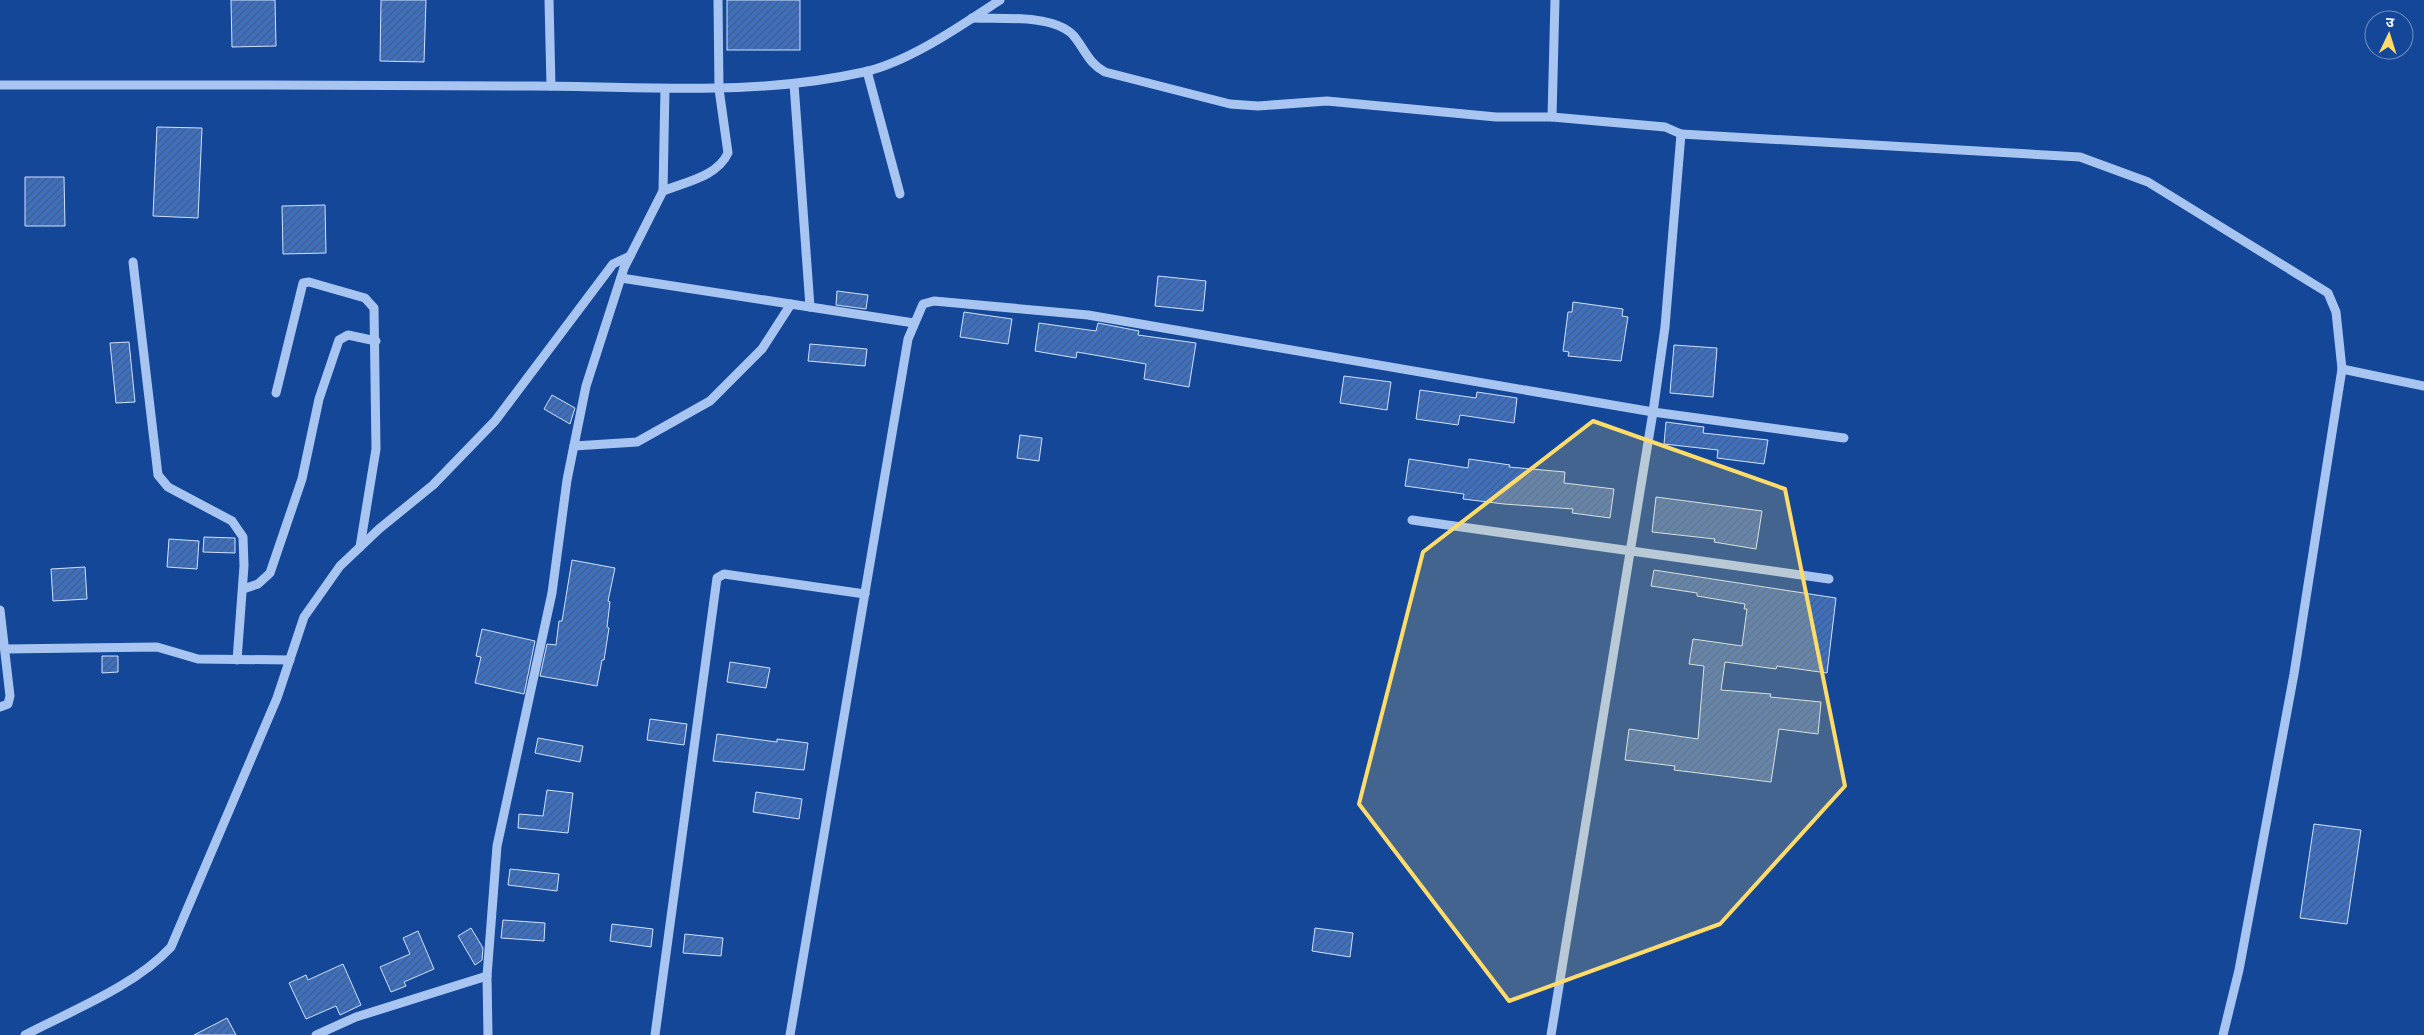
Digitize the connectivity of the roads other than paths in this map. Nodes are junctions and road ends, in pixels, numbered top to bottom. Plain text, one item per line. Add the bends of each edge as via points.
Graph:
1 (550, 0) edge
2 (718, 0) edge
3 (1000, 0) edge
4 (1555, 0) edge
5 (972, 18) junction
6 (867, 72) junction
7 (794, 84) junction
8 (0, 85) edge
9 (551, 86) junction
10 (665, 89) junction
11 (719, 89) junction
12 (1552, 117) junction
13 (1681, 134) junction
14 (663, 191) junction
15 (900, 194) dead end
16 (630, 256) junction
17 (133, 262) dead end
18 (621, 278) junction
19 (791, 304) junction
20 (810, 307) junction
21 (914, 323) junction
22 (376, 341) junction
23 (2342, 369) junction
24 (2424, 386) edge
25 (276, 393) dead end
26 (1653, 412) junction
27 (1844, 438) dead end
28 (574, 446) junction
29 (1412, 520) dead end
30 (360, 547) junction
31 (1630, 549) junction
32 (1829, 579) dead end
33 (243, 589) junction
34 (865, 594) junction
35 (0, 610) edge
36 (5, 649) junction
37 (237, 660) junction
38 (290, 660) junction
39 (0, 707) edge
40 (487, 976) junction
41 (25, 1035) edge
42 (316, 1035) edge
43 (488, 1035) edge
44 (654, 1035) edge
45 (790, 1035) edge
46 (1551, 1035) edge
47 (2223, 1035) edge

1 - 9 street
2 - 11 street
3 - 5 street
4 - 12 street
5 - 6 street via 914,52
5 - 12 street via 1036,20 1058,26 1072,34 1094,66 1105,72 1230,104 1258,106 1327,101 1496,117
6 - 7 street
6 - 15 street
7 - 11 street
7 - 20 street
8 - 9 street
9 - 10 street
10 - 11 street
10 - 14 street
11 - 14 street via 728,153 716,170
12 - 13 street via 1665,127
13 - 23 street via 2080,157 2148,182 2328,293 2336,312
13 - 26 street via 1665,327
14 - 16 street
16 - 18 street
16 - 30 street via 612,264 496,421 432,485
17 - 33 street via 158,474 168,487 232,521 238,528 243,537
18 - 19 street
18 - 28 street via 586,386
19 - 20 street
19 - 28 street via 762,349 710,402 637,442
20 - 21 street
21 - 26 street via 923,304 934,301 1088,315
21 - 34 street via 908,339
22 - 25 street via 371,302 310,282 303,283
22 - 30 street via 376,448
22 - 33 street via 348,335 339,340 319,399 302,479 270,573 258,584
23 - 24 street
23 - 47 street via 2294,674 2239,970
26 - 27 street
26 - 31 street
28 - 40 street via 552,592 497,846
29 - 31 street
30 - 38 street via 340,566 304,617
31 - 32 street
31 - 46 street
33 - 37 street
34 - 44 street via 724,574 717,578
34 - 45 street
35 - 36 street
36 - 37 street via 157,647 198,659
36 - 39 street via 10,696 8,704
37 - 38 street
38 - 41 street via 171,947 140,976
40 - 42 street via 356,1017
40 - 43 street

